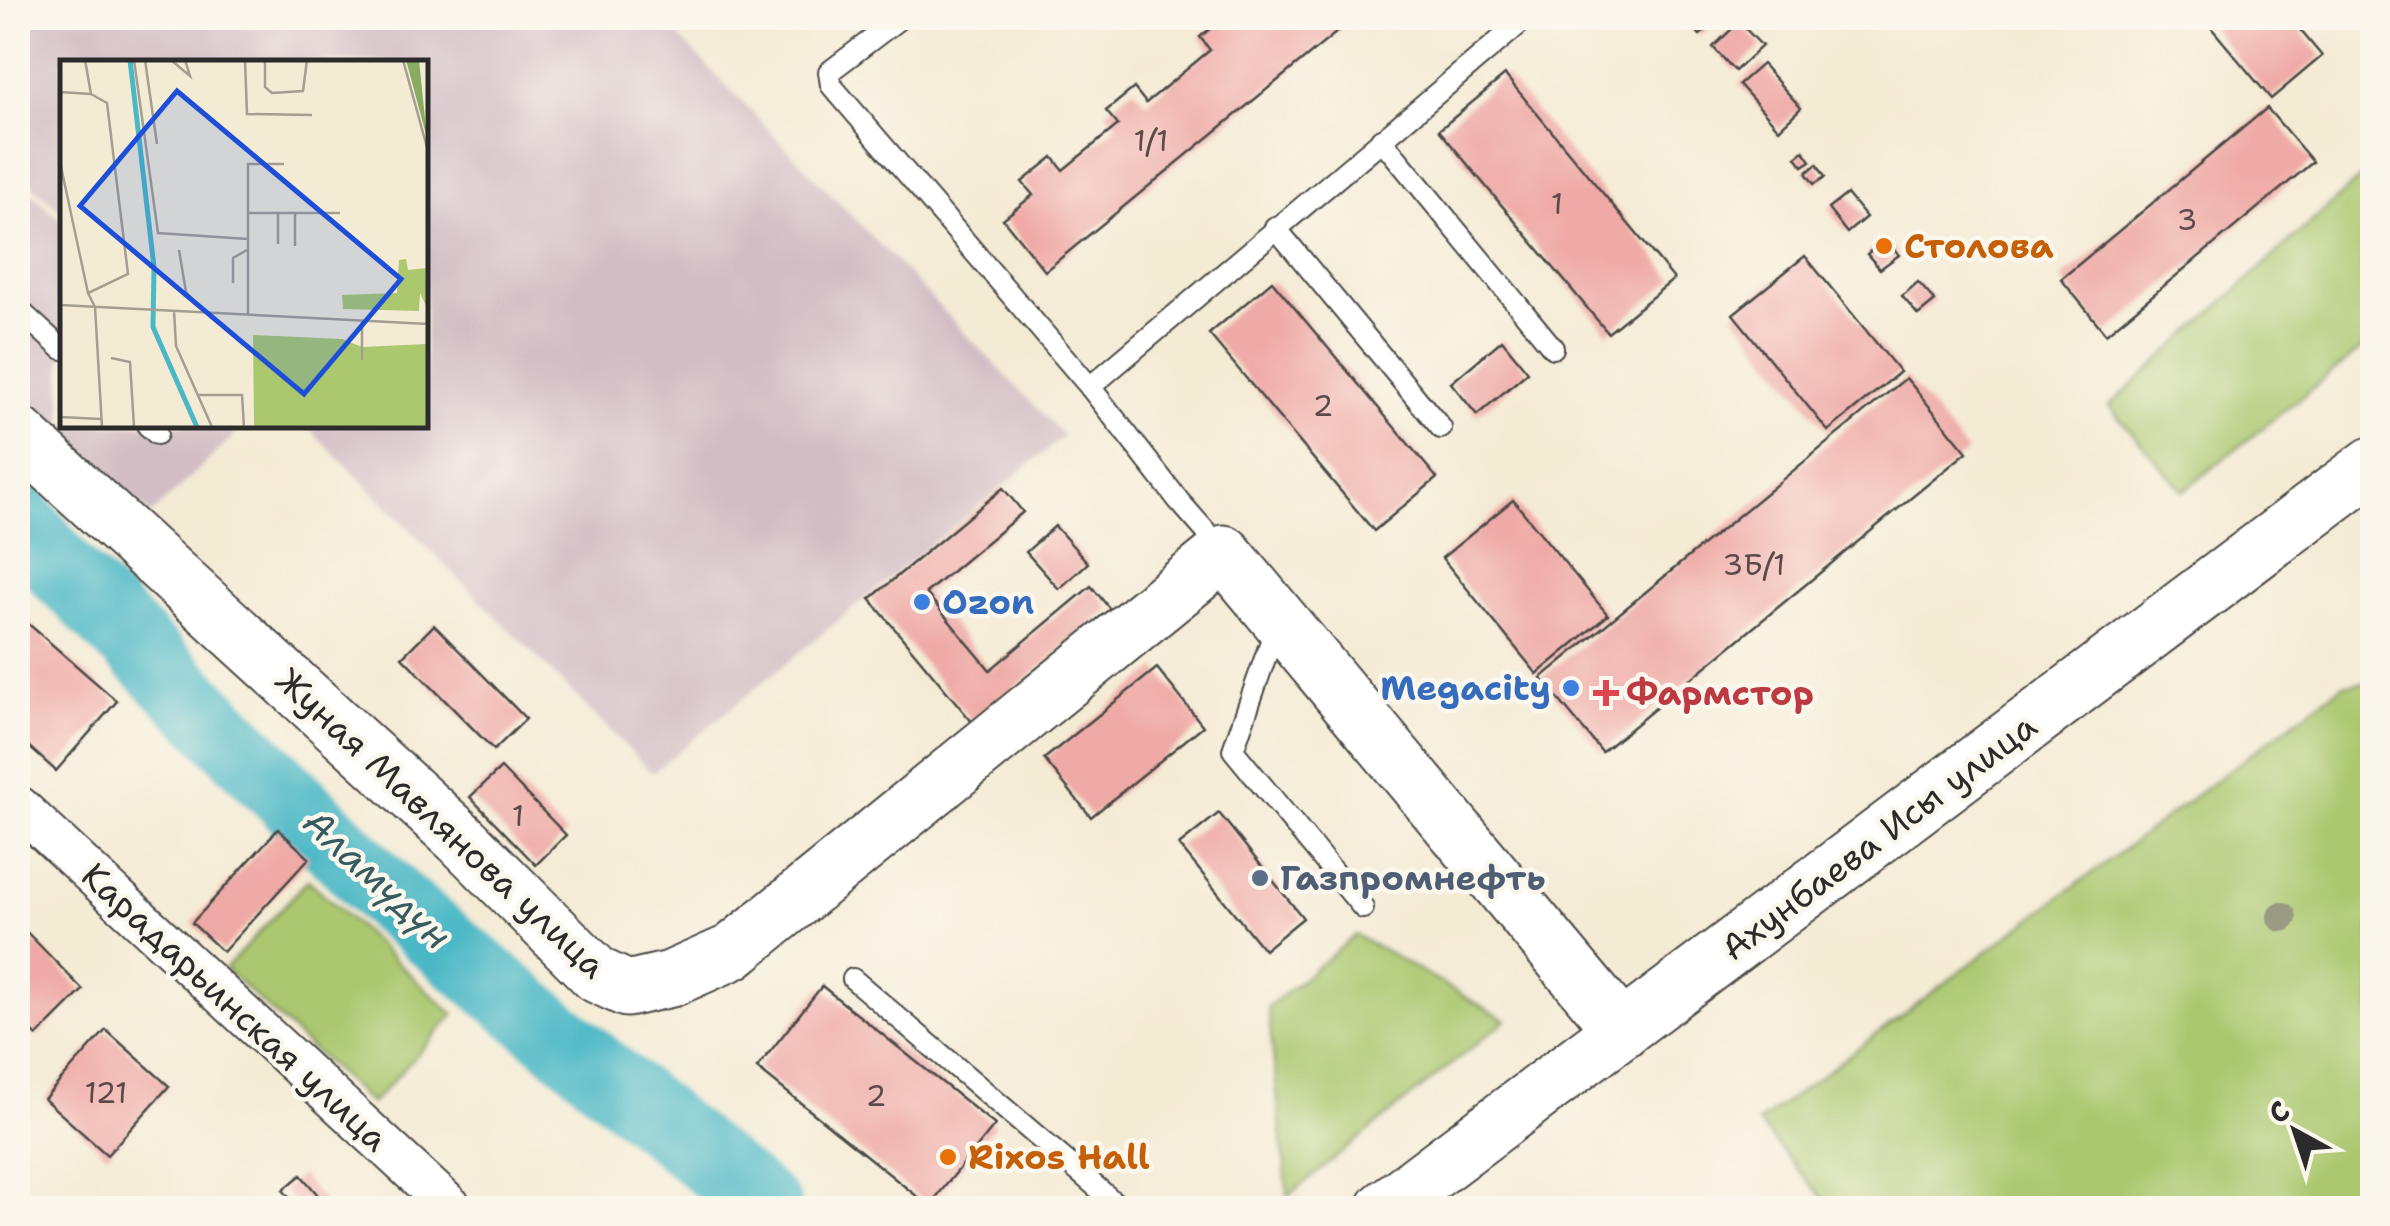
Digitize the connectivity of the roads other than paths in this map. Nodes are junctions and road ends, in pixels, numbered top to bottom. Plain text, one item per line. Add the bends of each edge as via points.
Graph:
1 (900, 18) edge
2 (1526, 18) edge
3 (1381, 138) junction
4 (1275, 227) junction
5 (18, 308) edge
6 (60, 347) edge
7 (1553, 348) dead end
8 (1090, 387) junction
9 (1440, 428) dead end
10 (18, 434) edge
11 (2372, 466) edge
12 (1224, 552) junction
13 (1280, 618) junction
14 (18, 806) edge
15 (1363, 908) dead end
16 (853, 979) dead end
17 (1622, 1030) junction
18 (452, 1208) edge
19 (1122, 1208) edge
20 (1386, 1208) edge

1 - 8 lane via 830,72 832,85
2 - 3 lane
3 - 4 lane
3 - 7 lane
4 - 8 lane
4 - 9 lane
5 - 6 lane
8 - 12 lane
10 - 12 street, Жуная Мавлянова улица via 460,838 597,975 627,989 671,979 732,952
11 - 17 street, Ахунбаева Исы улица
12 - 13 street
13 - 15 lane via 1233,750
13 - 17 street
14 - 18 street, Карадарьинская улица
16 - 19 lane
17 - 20 street, Ахунбаева Исы улица

